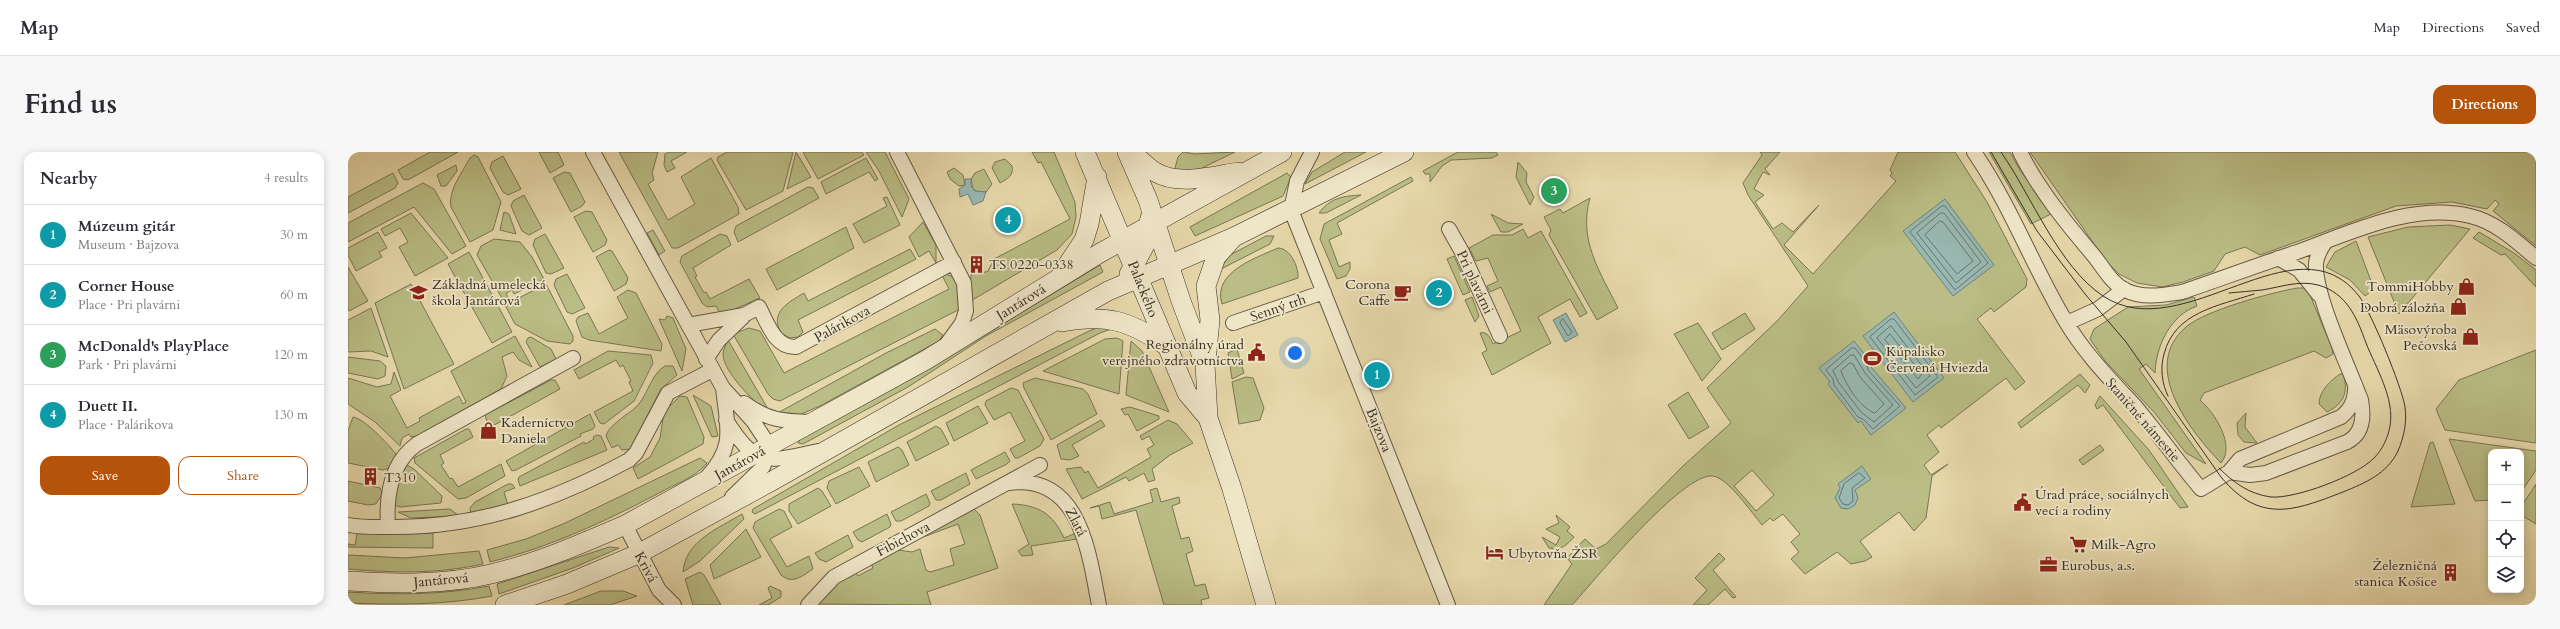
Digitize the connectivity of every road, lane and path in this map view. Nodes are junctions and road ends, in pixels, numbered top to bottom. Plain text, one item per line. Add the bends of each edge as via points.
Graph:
1 (593, 152) edge
2 (897, 152) edge
3 (1085, 152) edge
4 (1127, 152) edge
5 (1132, 152) edge
6 (1282, 152) edge
7 (1312, 152) edge
8 (1974, 152) edge
9 (2020, 152) edge
10 (1399, 154) edge
11 (1245, 171) junction
12 (1097, 177) junction
13 (1291, 210) junction
14 (1449, 229) dead end
15 (1234, 237) junction
16 (2326, 241) junction
17 (1147, 251) junction
18 (2278, 258) junction
19 (2536, 258) edge
20 (954, 262) junction
21 (1058, 278) junction
22 (2124, 290) junction
23 (1324, 292) junction
24 (2322, 301) junction
25 (744, 315) junction
26 (2067, 323) junction
27 (1048, 324) junction
28 (1233, 324) dead end
29 (688, 325) junction
30 (1500, 336) dead end
31 (1165, 345) junction
32 (944, 349) junction
33 (573, 358) dead end
34 (709, 364) junction
35 (1205, 364) junction
36 (2355, 384) junction
37 (723, 388) junction
38 (1208, 418) junction
39 (726, 420) junction
40 (815, 422) junction
41 (830, 448) junction
42 (764, 454) junction
43 (1040, 465) dead end
44 (2230, 472) junction
45 (1007, 483) junction
46 (699, 486) junction
47 (718, 511) junction
48 (348, 525) edge
49 (625, 525) junction
50 (388, 527) junction
51 (638, 554) junction
52 (348, 581) edge
53 (810, 602) edge
54 (505, 605) edge
55 (674, 605) edge
56 (1099, 605) edge
57 (1266, 605) edge
58 (1448, 605) edge

1 - 29 street
2 - 20 street
3 - 12 street
4 - 17 street, Palackého via 1148,200
5 - 11 street via 1156,173 1172,178 1183,179
6 - 11 street
7 - 13 street via 1297,181
8 - 26 street, Staničné námestie via 2010,210 2045,285
9 - 22 street via 2068,225
10 - 13 street
11 - 17 street via 1177,212
12 - 17 street via 1113,216
12 - 21 street via 1084,240
13 - 15 street
13 - 23 street, Bajzova
14 - 30 street, Pri plavárni
15 - 17 street via 1194,252
15 - 35 street via 1216,257 1206,286 1210,320
16 - 18 street
16 - 19 street via 2406,216 2453,214 2471,216 2493,225
16 - 24 street, Staničné námestie via 2316,263
17 - 21 street, Jantárová via 1100,253
17 - 27 street via 1116,286
17 - 31 street, Palackého via 1148,304
17 - 35 street, Palackého via 1177,290
18 - 22 street via 2182,292 2153,296
18 - 24 street, Staničné námestie via 2299,270
20 - 25 street, Palárikova via 796,347 789,348 779,343 759,308
20 - 32 street via 964,283 966,311 962,323
21 - 32 street, Jantárová
22 - 26 street via 2098,309
23 - 28 street, Senný trh
23 - 58 street, Bajzova
24 - 36 street, Staničné námestie
25 - 29 street, Palárikova
25 - 34 street via 719,340
26 - 44 street, Staničné námestie via 2091,359 2144,417 2201,489
27 - 31 street via 1085,318 1112,319 1141,329
27 - 41 street
29 - 34 street
31 - 38 street, Palackého via 1187,393
32 - 40 street, Jantárová
33 - 50 street via 416,444 402,455 392,482 387,509
34 - 37 street
34 - 50 street via 668,393 636,453 621,464 514,511 460,524
35 - 38 street, Palackého
36 - 44 street, Staničné námestie via 2353,404 2341,418 2240,459
36 - 44 street, Staničné námestie via 2363,414 2361,426 2352,440 2266,473 2250,475
37 - 39 street
37 - 40 street via 767,418 786,422
37 - 42 street via 753,421
38 - 57 street, Palackého
39 - 42 street via 740,441
39 - 46 street via 728,435 725,453
40 - 42 street, Jantárová
41 - 42 street
41 - 47 street
42 - 46 street, Jantárová
42 - 47 street via 756,476
43 - 45 street, Fibichova
45 - 53 street, Fibichova via 834,577
45 - 56 street, Zlatá via 1022,482 1039,486 1054,494 1070,508 1084,535
46 - 49 street, Jantárová
47 - 51 street
48 - 50 street
49 - 51 street, Krivá
49 - 52 street, Jantárová via 562,552 490,575 418,583
51 - 54 street via 568,584
51 - 55 street, Krivá via 659,590

